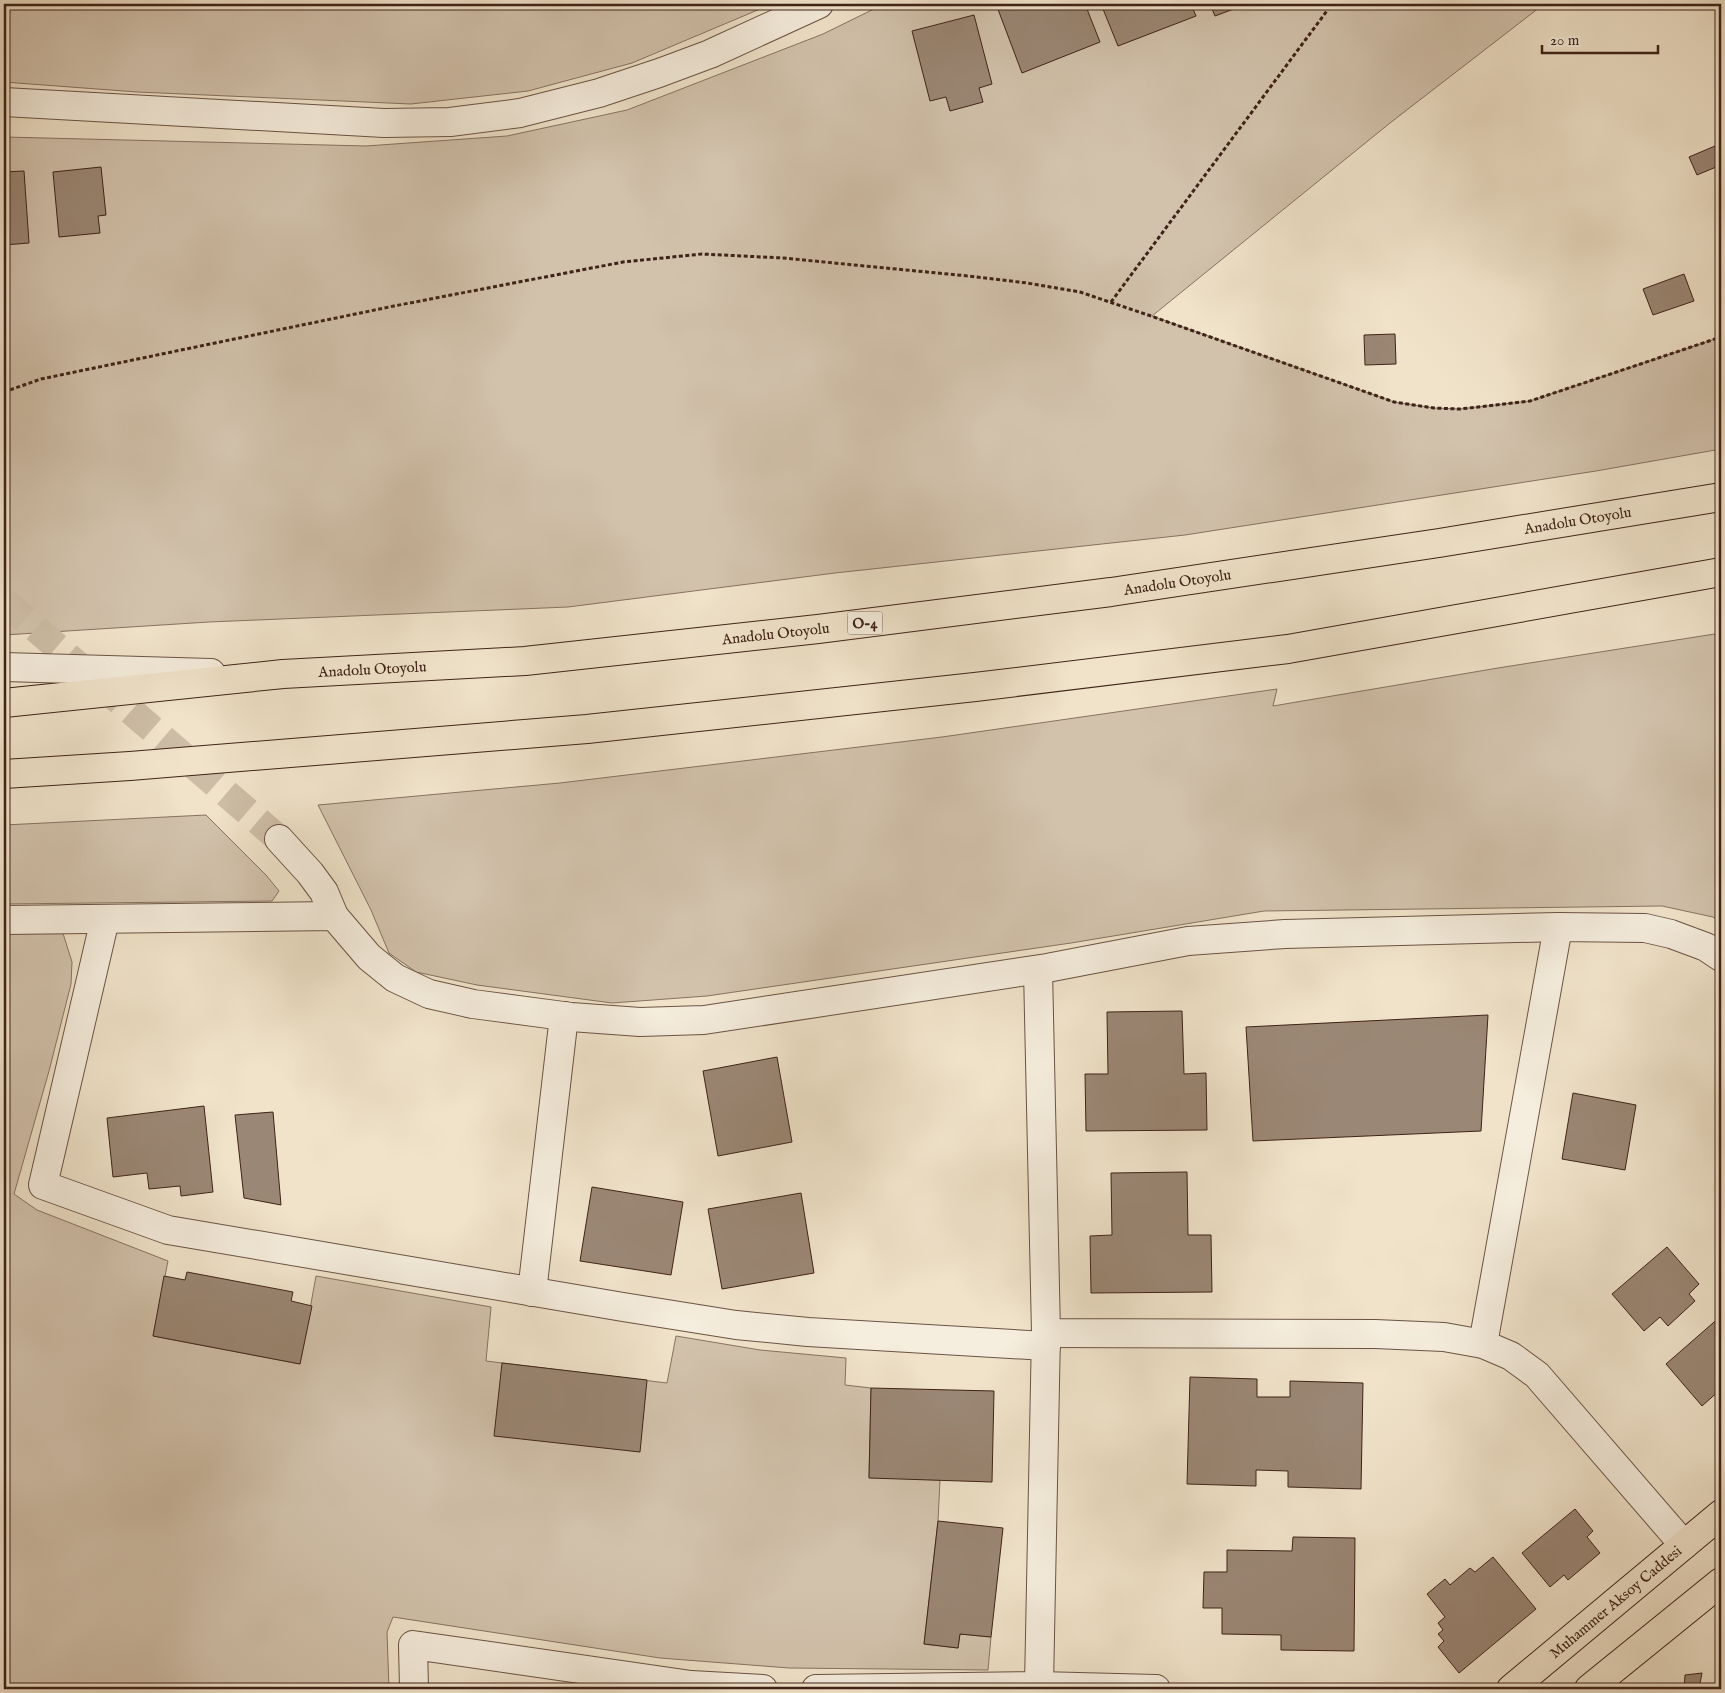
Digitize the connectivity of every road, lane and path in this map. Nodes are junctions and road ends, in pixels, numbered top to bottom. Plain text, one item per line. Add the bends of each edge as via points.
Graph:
1 (819, 4) edge
2 (1332, 4) edge
3 (4, 102) edge
4 (1111, 302) junction
5 (1721, 337) edge
6 (4, 392) edge
7 (1721, 497) edge
8 (1721, 572) edge
9 (4, 667) edge
10 (283, 674) junction
11 (4, 703) edge
12 (4, 774) edge
13 (280, 840) tunnel mouth
14 (334, 916) junction
15 (104, 919) junction
16 (4, 920) edge
17 (1558, 927) junction
18 (1721, 957) edge
19 (1038, 970) junction
20 (564, 1016) junction
21 (532, 1292) junction
22 (1046, 1340) junction
23 (1483, 1344) junction
24 (1721, 1514) edge
25 (1684, 1545) junction
26 (1721, 1582) edge
27 (1039, 1686) junction
28 (414, 1689) edge
29 (763, 1689) edge
30 (816, 1689) edge
31 (1156, 1689) edge
32 (1511, 1689) edge
33 (1590, 1689) edge

1 - 3 street via 710,54 599,93 520,113 450,122 384,123
2 - 4 path
4 - 5 path via 1394,402 1434,408 1530,401
4 - 6 path via 1080,292 968,276 782,258 702,254 623,262 384,308 41,379
7 - 10 main road, Anadolu Otoyolu / O-4 via 1111,592 818,629 525,661
8 - 12 main road via 1288,649 985,686 587,729
9 - 10 street
10 - 11 main road, Anadolu Otoyolu / O-4
13 - 14 street via 324,892
14 - 15 street
14 - 20 street via 369,957 395,978 429,994 473,1004
15 - 16 street
15 - 21 street via 43,1185 168,1230
17 - 18 street via 1645,928 1706,946
17 - 19 street via 1286,934 1188,941
17 - 23 street
19 - 20 street via 704,1020 640,1022
19 - 22 street
20 - 21 street
21 - 22 street via 736,1325 808,1332
22 - 23 street via 1375,1334 1444,1337
22 - 27 street
23 - 25 street via 1511,1356 1537,1376
24 - 25 main road, Muhammer Aksoy Caddesi
25 - 32 main road, Muhammer Aksoy Caddesi
26 - 33 main road
27 - 30 street
27 - 31 street
28 - 29 street via 413,1645 691,1685

